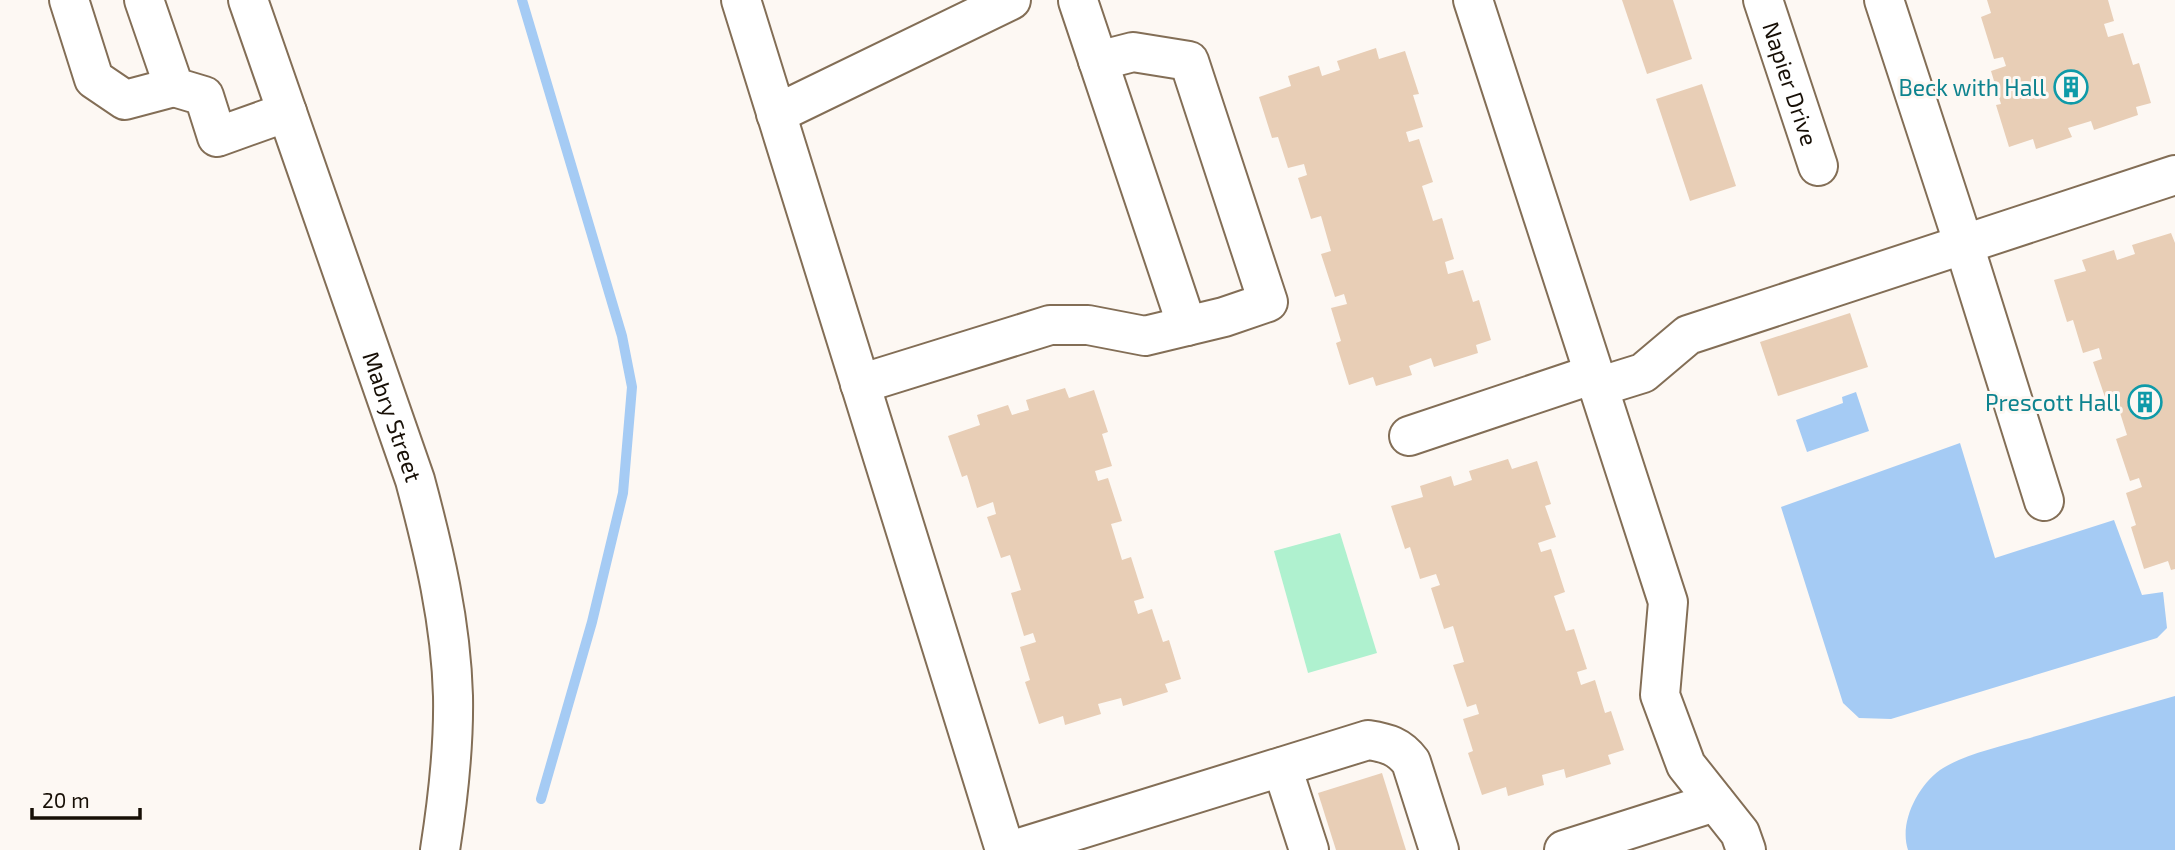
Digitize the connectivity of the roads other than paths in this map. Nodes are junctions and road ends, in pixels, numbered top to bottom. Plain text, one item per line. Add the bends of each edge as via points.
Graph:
1 (69, 0) edge
2 (144, 0) edge
3 (248, 0) edge
4 (741, 0) edge
5 (1011, 0) edge
6 (1070, 0) edge
7 (1473, 0) edge
8 (1763, 0) edge
9 (1884, 0) edge
10 (1098, 61) junction
11 (174, 87) junction
12 (287, 112) junction
13 (776, 114) junction
14 (1818, 166) dead end
15 (2175, 175) edge
16 (1964, 245) junction
17 (1187, 326) junction
18 (1596, 380) junction
19 (860, 384) junction
20 (1409, 436) dead end
21 (2044, 501) dead end
22 (1282, 767) junction
23 (1715, 802) junction
24 (440, 850) edge
25 (1005, 850) edge
26 (1013, 850) edge
27 (1309, 850) edge
28 (1439, 850) edge
29 (1564, 850) edge
30 (1746, 850) edge

1 - 11 street via 94,79 125,100
2 - 11 street
3 - 12 street, Mabry Street
4 - 13 street
5 - 13 street
6 - 10 street
7 - 18 street
8 - 14 street, Napier Drive
9 - 16 street
10 - 17 street
10 - 17 street via 1133,52 1189,61 1268,302
11 - 12 street via 204,96 217,137
12 - 24 street, Mabry Street via 415,480 435,551 453,696 450,780
13 - 19 street
15 - 16 street
16 - 18 street via 1688,335 1643,373
16 - 21 street
17 - 19 street via 1144,336 1088,325 1050,324
18 - 20 street
18 - 23 street via 1668,603 1660,695 1686,765
19 - 25 street
22 - 26 street
22 - 27 street
22 - 28 street via 1368,740 1402,750 1411,762
23 - 29 street
23 - 30 street via 1740,833

